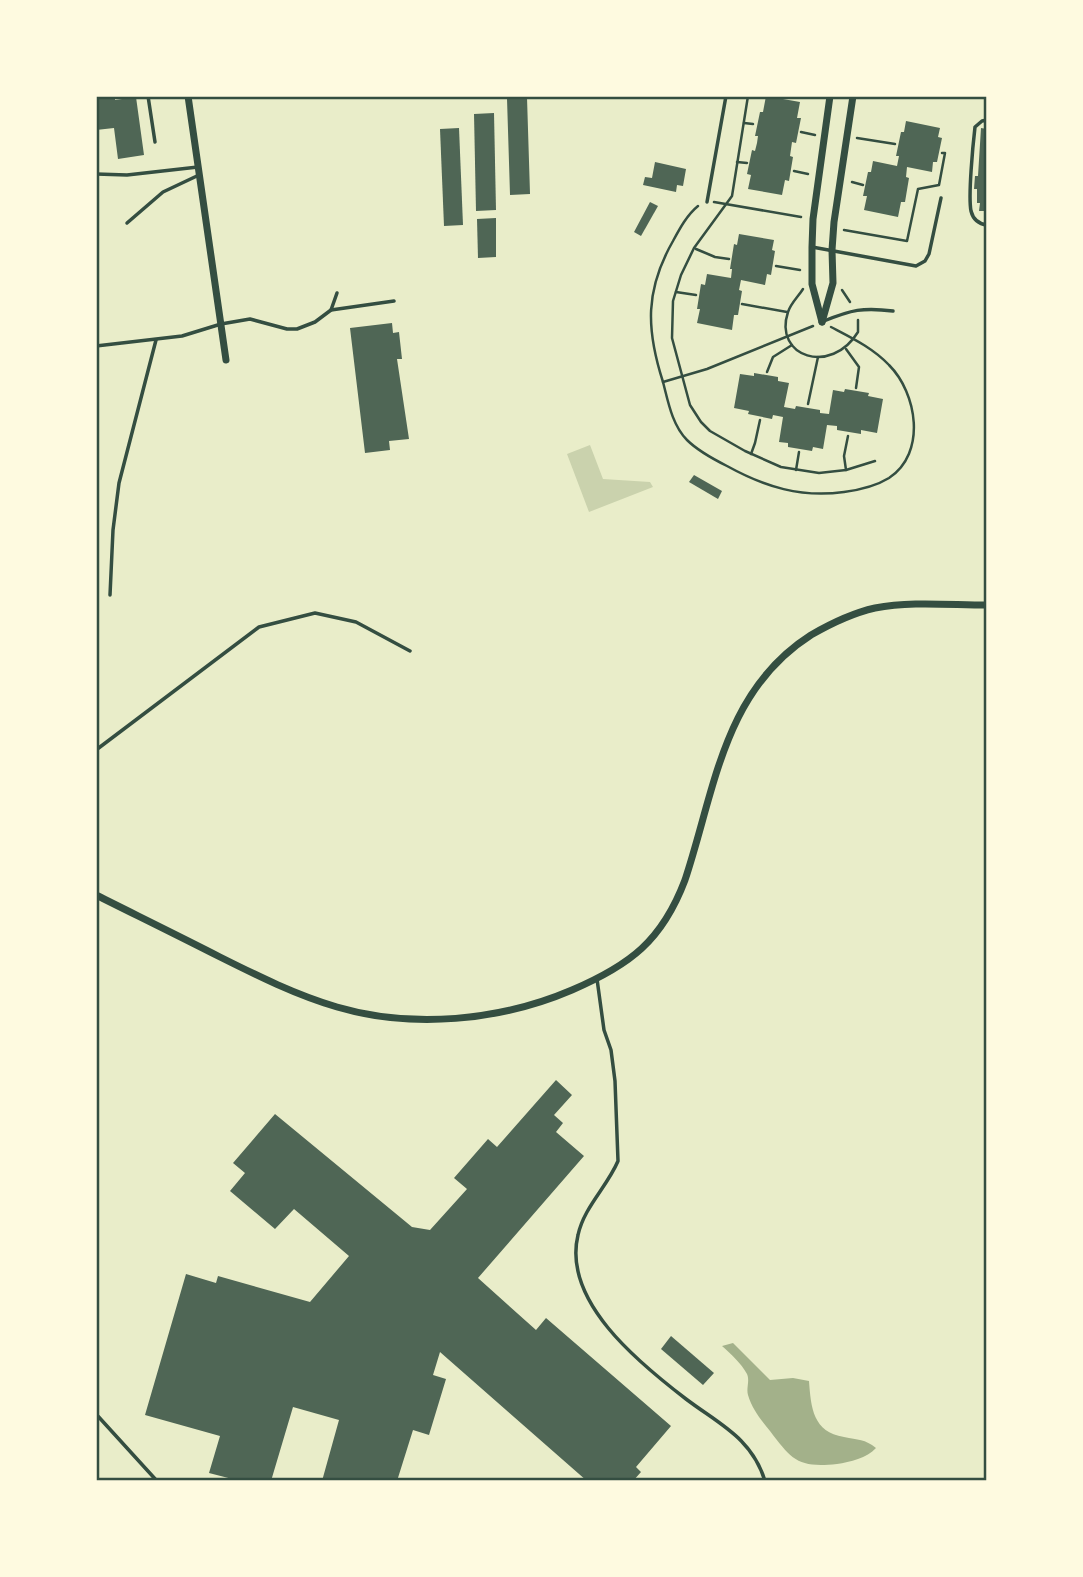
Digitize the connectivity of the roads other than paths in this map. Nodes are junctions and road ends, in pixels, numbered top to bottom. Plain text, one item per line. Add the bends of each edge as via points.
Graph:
1 (148, 96) edge
2 (188, 96) edge
3 (726, 96) edge
4 (830, 96) edge
5 (853, 96) edge
6 (987, 120) edge
7 (155, 142) dead end
8 (199, 171) junction
9 (96, 174) edge
10 (941, 198) dead end
11 (707, 202) road end
12 (127, 223) dead end
13 (987, 225) edge
14 (812, 247) junction
15 (832, 250) junction
16 (337, 293) dead end
17 (394, 301) dead end
18 (331, 310) junction
19 (893, 312) dead end
20 (822, 322) junction
21 (221, 324) junction
22 (156, 340) junction
23 (96, 346) edge
24 (226, 360) dead end
25 (110, 595) dead end
26 (987, 605) edge
27 (410, 651) dead end
28 (96, 750) edge
29 (96, 895) edge
30 (597, 979) junction
31 (96, 1414) edge
32 (157, 1481) edge
33 (765, 1481) edge

1 - 7 lane
2 - 8 street
3 - 11 lane
4 - 14 street
5 - 15 street
6 - 13 lane via 975,127 971,203 974,217
8 - 9 lane
8 - 12 lane via 163,192
8 - 21 street
10 - 15 lane via 929,254 916,266
14 - 15 lane
14 - 20 street via 812,284
15 - 20 street via 833,283
16 - 18 lane
17 - 18 lane
18 - 21 lane via 297,329 250,319
19 - 20 lane via 850,310
21 - 22 lane
21 - 24 street
22 - 23 lane
22 - 25 lane via 119,483
26 - 30 street via 872,609 815,633 779,660 756,685 733,726 689,869 669,916 631,960
27 - 28 lane via 356,622 315,613 258,627
29 - 30 street via 271,982 355,1012 426,1019 475,1016 543,1001
30 - 33 lane via 615,1082 618,1161 583,1217 577,1236 574,1259 583,1292 640,1361 745,1444
31 - 32 lane

